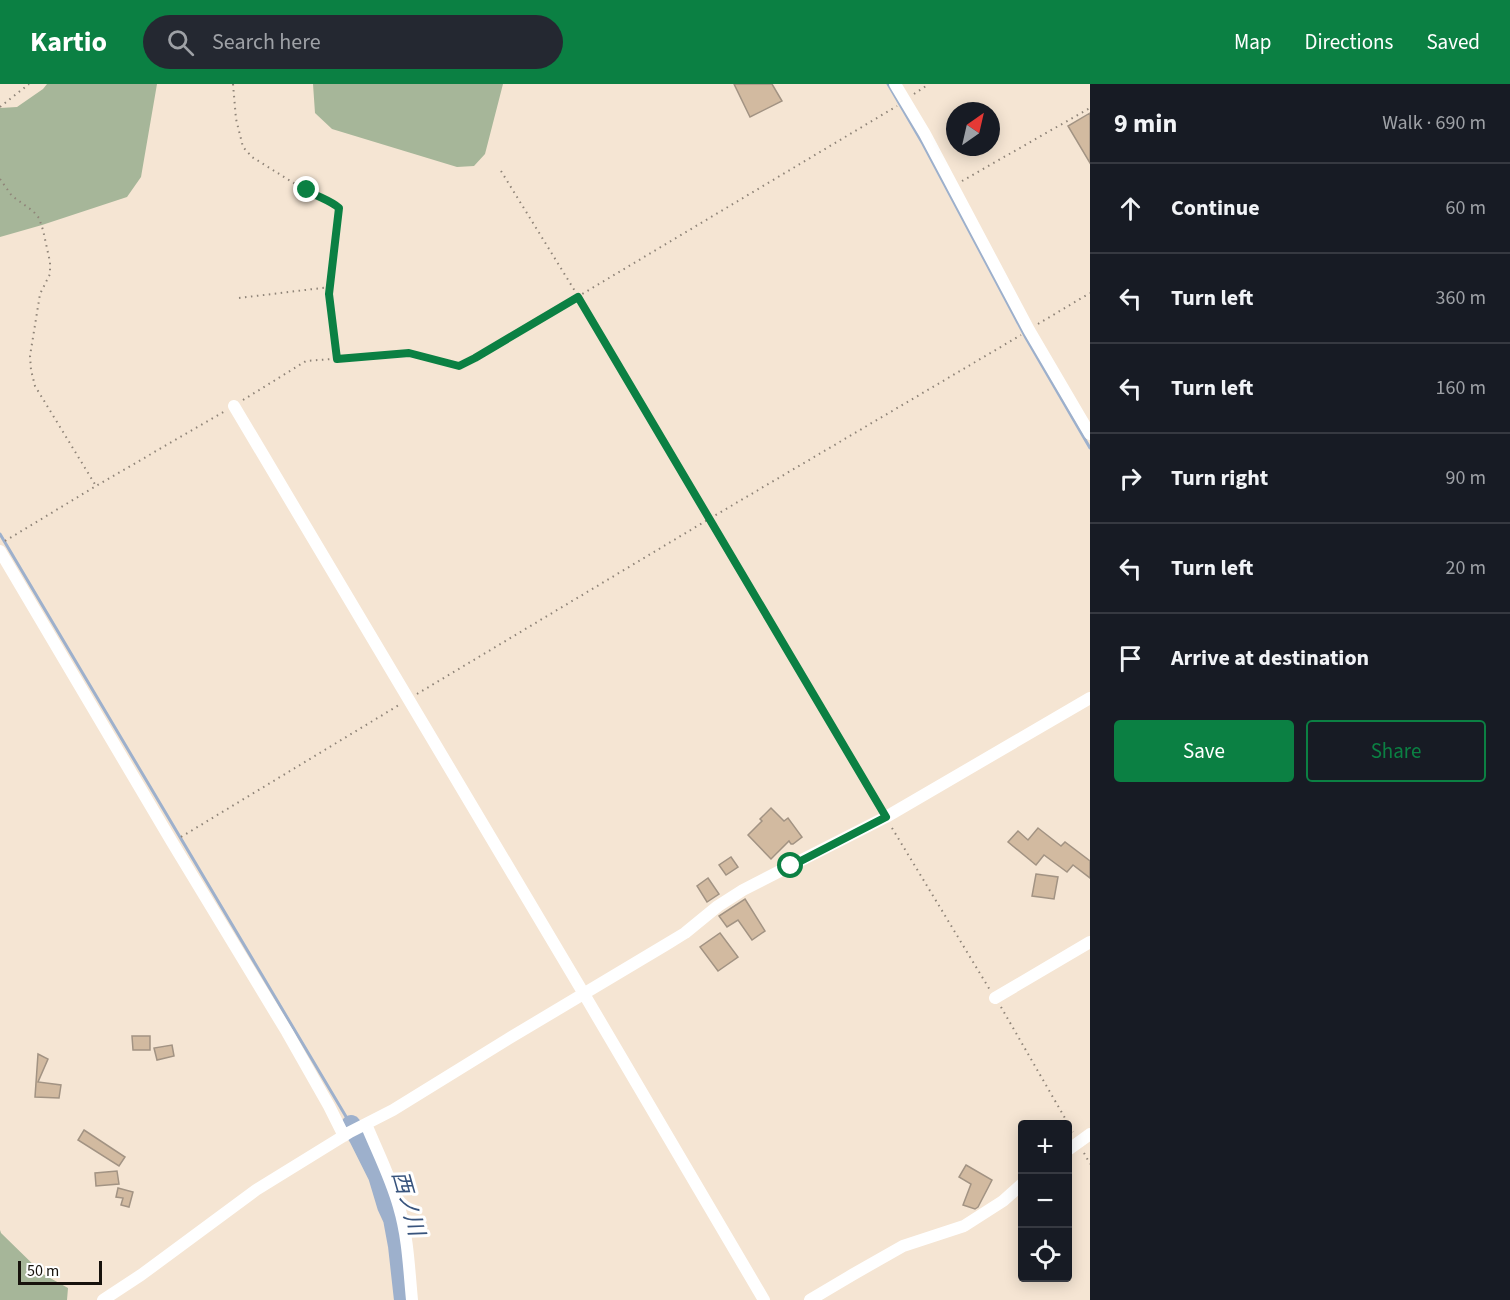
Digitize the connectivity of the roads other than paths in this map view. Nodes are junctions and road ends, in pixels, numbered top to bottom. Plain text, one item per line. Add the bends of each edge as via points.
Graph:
1 (895, 84) edge
2 (234, 406) road end
3 (1090, 434) edge
4 (3, 546) edge
5 (1090, 698) edge
6 (1090, 942) edge
7 (584, 994) junction
8 (995, 998) dead end
9 (355, 1130) junction
10 (1090, 1134) edge
11 (1072, 1147) edge
12 (1018, 1188) edge
13 (110, 1298) edge
14 (412, 1300) edge
15 (764, 1300) edge
16 (810, 1300) edge

1 - 3 street
2 - 7 street
4 - 9 street via 329,1106
5 - 7 street via 886,817 743,890 685,933
6 - 8 street
7 - 9 street
7 - 15 street
9 - 13 street via 241,1199
9 - 14 street via 393,1187 405,1233
10 - 11 street
12 - 16 street via 964,1226 903,1246

